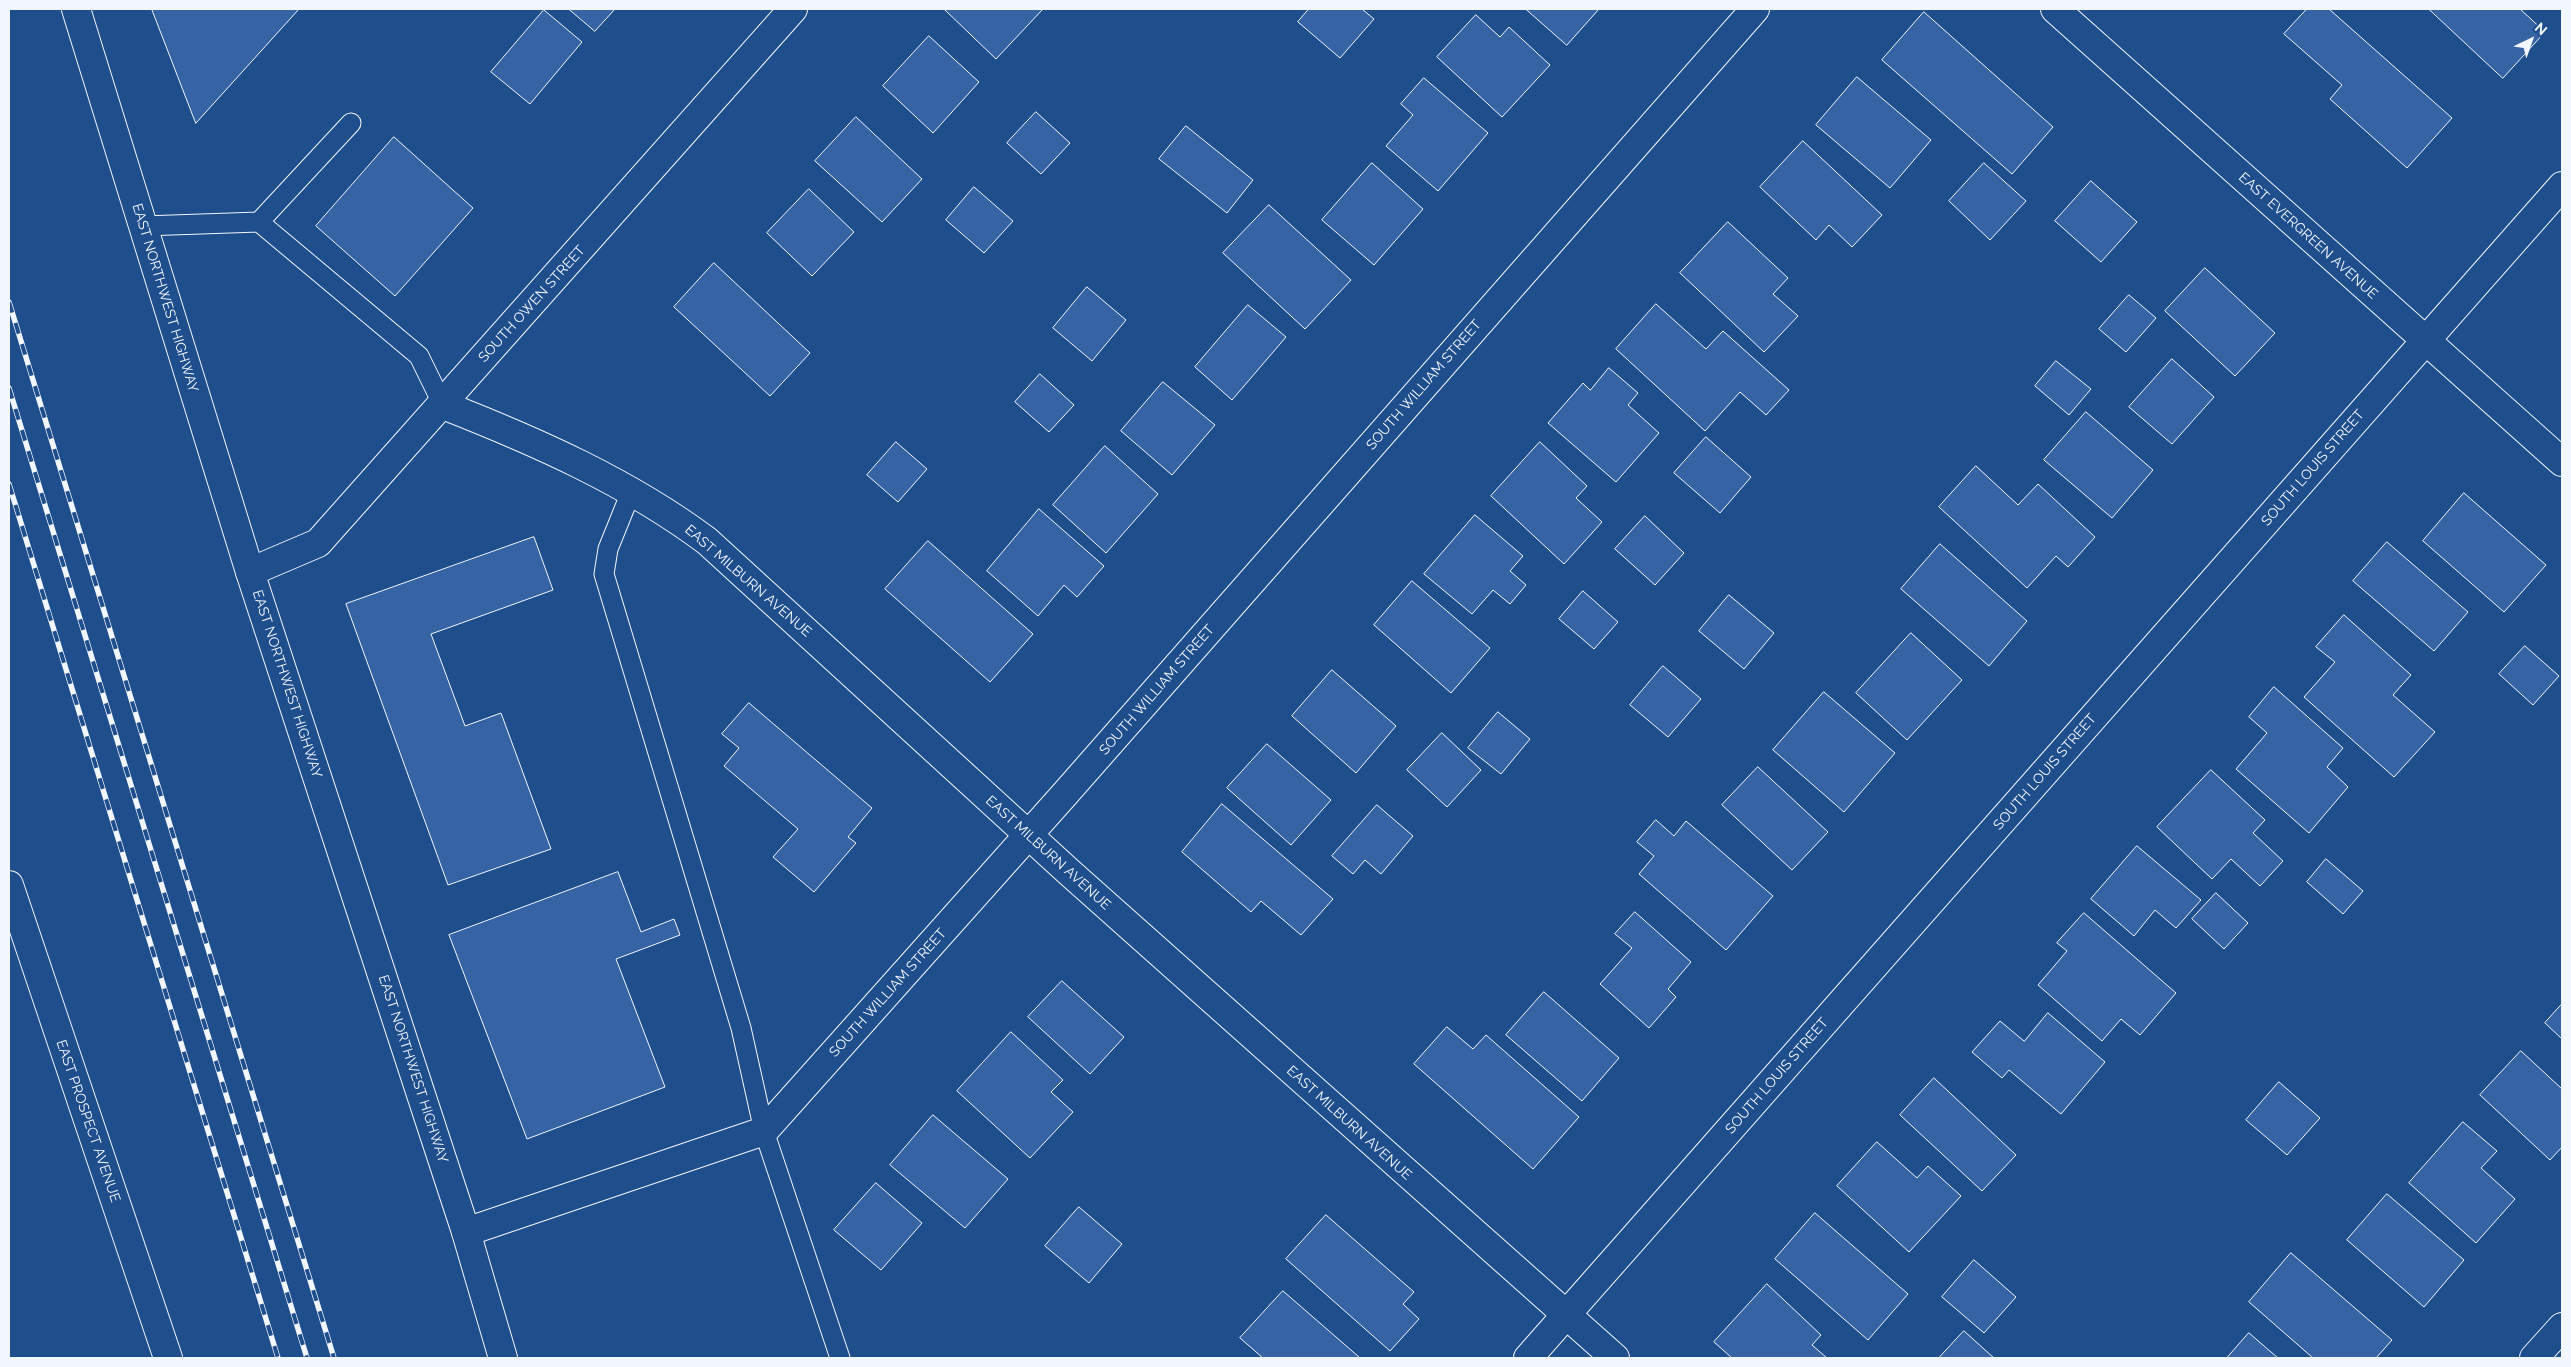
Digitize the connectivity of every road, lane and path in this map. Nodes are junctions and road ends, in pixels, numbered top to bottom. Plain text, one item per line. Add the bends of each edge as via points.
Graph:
1 (76, 9) edge
2 (793, 9) edge
3 (1755, 9) edge
4 (2055, 9) edge
5 (352, 123) dead end
6 (2562, 186) edge
7 (259, 222) junction
8 (143, 226) junction
9 (2425, 341) junction
10 (443, 405) junction
11 (2562, 462) edge
12 (631, 492) junction
13 (250, 572) junction
14 (1028, 836) junction
15 (11, 899) edge
16 (764, 1132) junction
17 (466, 1232) junction
18 (1566, 1315) junction
19 (2562, 1327) edge
20 (168, 1358) edge
21 (504, 1358) edge
22 (840, 1358) edge
23 (1528, 1358) edge
24 (1615, 1358) edge
25 (2534, 1358) edge

1 - 8 street, EAST NORTHWEST HIGHWAY
2 - 10 street, SOUTH OWEN STREET
3 - 14 street, SOUTH WILLIAM STREET
4 - 9 street, EAST EVERGREEN AVENUE
5 - 7 lane
6 - 9 street, SOUTH LOUIS STREET
7 - 8 lane
7 - 10 lane via 418,356
8 - 13 street, EAST NORTHWEST HIGHWAY
9 - 11 street, EAST EVERGREEN AVENUE
9 - 18 street, SOUTH LOUIS STREET
10 - 12 street, EAST MILBURN AVENUE via 514,433
10 - 13 street, SOUTH OWEN STREET via 318,543
12 - 14 street, EAST MILBURN AVENUE via 672,515 707,541
12 - 16 lane via 608,549 604,574 743,1036
13 - 17 street, EAST NORTHWEST HIGHWAY
14 - 16 street, SOUTH WILLIAM STREET
14 - 18 street, EAST MILBURN AVENUE
15 - 20 street, EAST PROSPECT AVENUE
16 - 17 street, SOUTH WILLIAM STREET
16 - 22 lane
17 - 21 street, EAST NORTHWEST HIGHWAY
18 - 23 street, SOUTH LOUIS STREET
18 - 24 street, EAST MILBURN AVENUE
19 - 25 street

